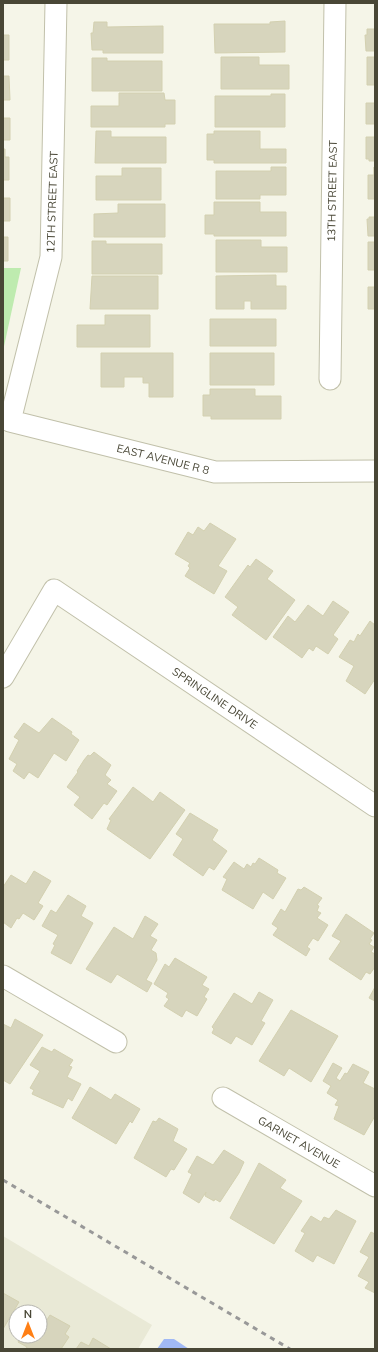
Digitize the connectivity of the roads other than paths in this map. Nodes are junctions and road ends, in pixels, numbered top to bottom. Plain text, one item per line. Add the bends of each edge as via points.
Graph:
1 (56, 3) edge
2 (335, 3) edge
3 (330, 378) dead end
4 (7, 419) edge
5 (375, 471) edge
6 (3, 678) edge
7 (375, 806) edge
8 (3, 976) edge
9 (116, 1042) dead end
10 (222, 1098) dead end
11 (375, 1186) edge

1 - 4 street, 12TH STREET EAST via 51,257
2 - 3 street, 13TH STREET EAST
4 - 5 street, EAST AVENUE R 8 via 215,472
6 - 7 street, SPRINGLINE DRIVE via 54,590
8 - 9 street
10 - 11 street, GARNET AVENUE

